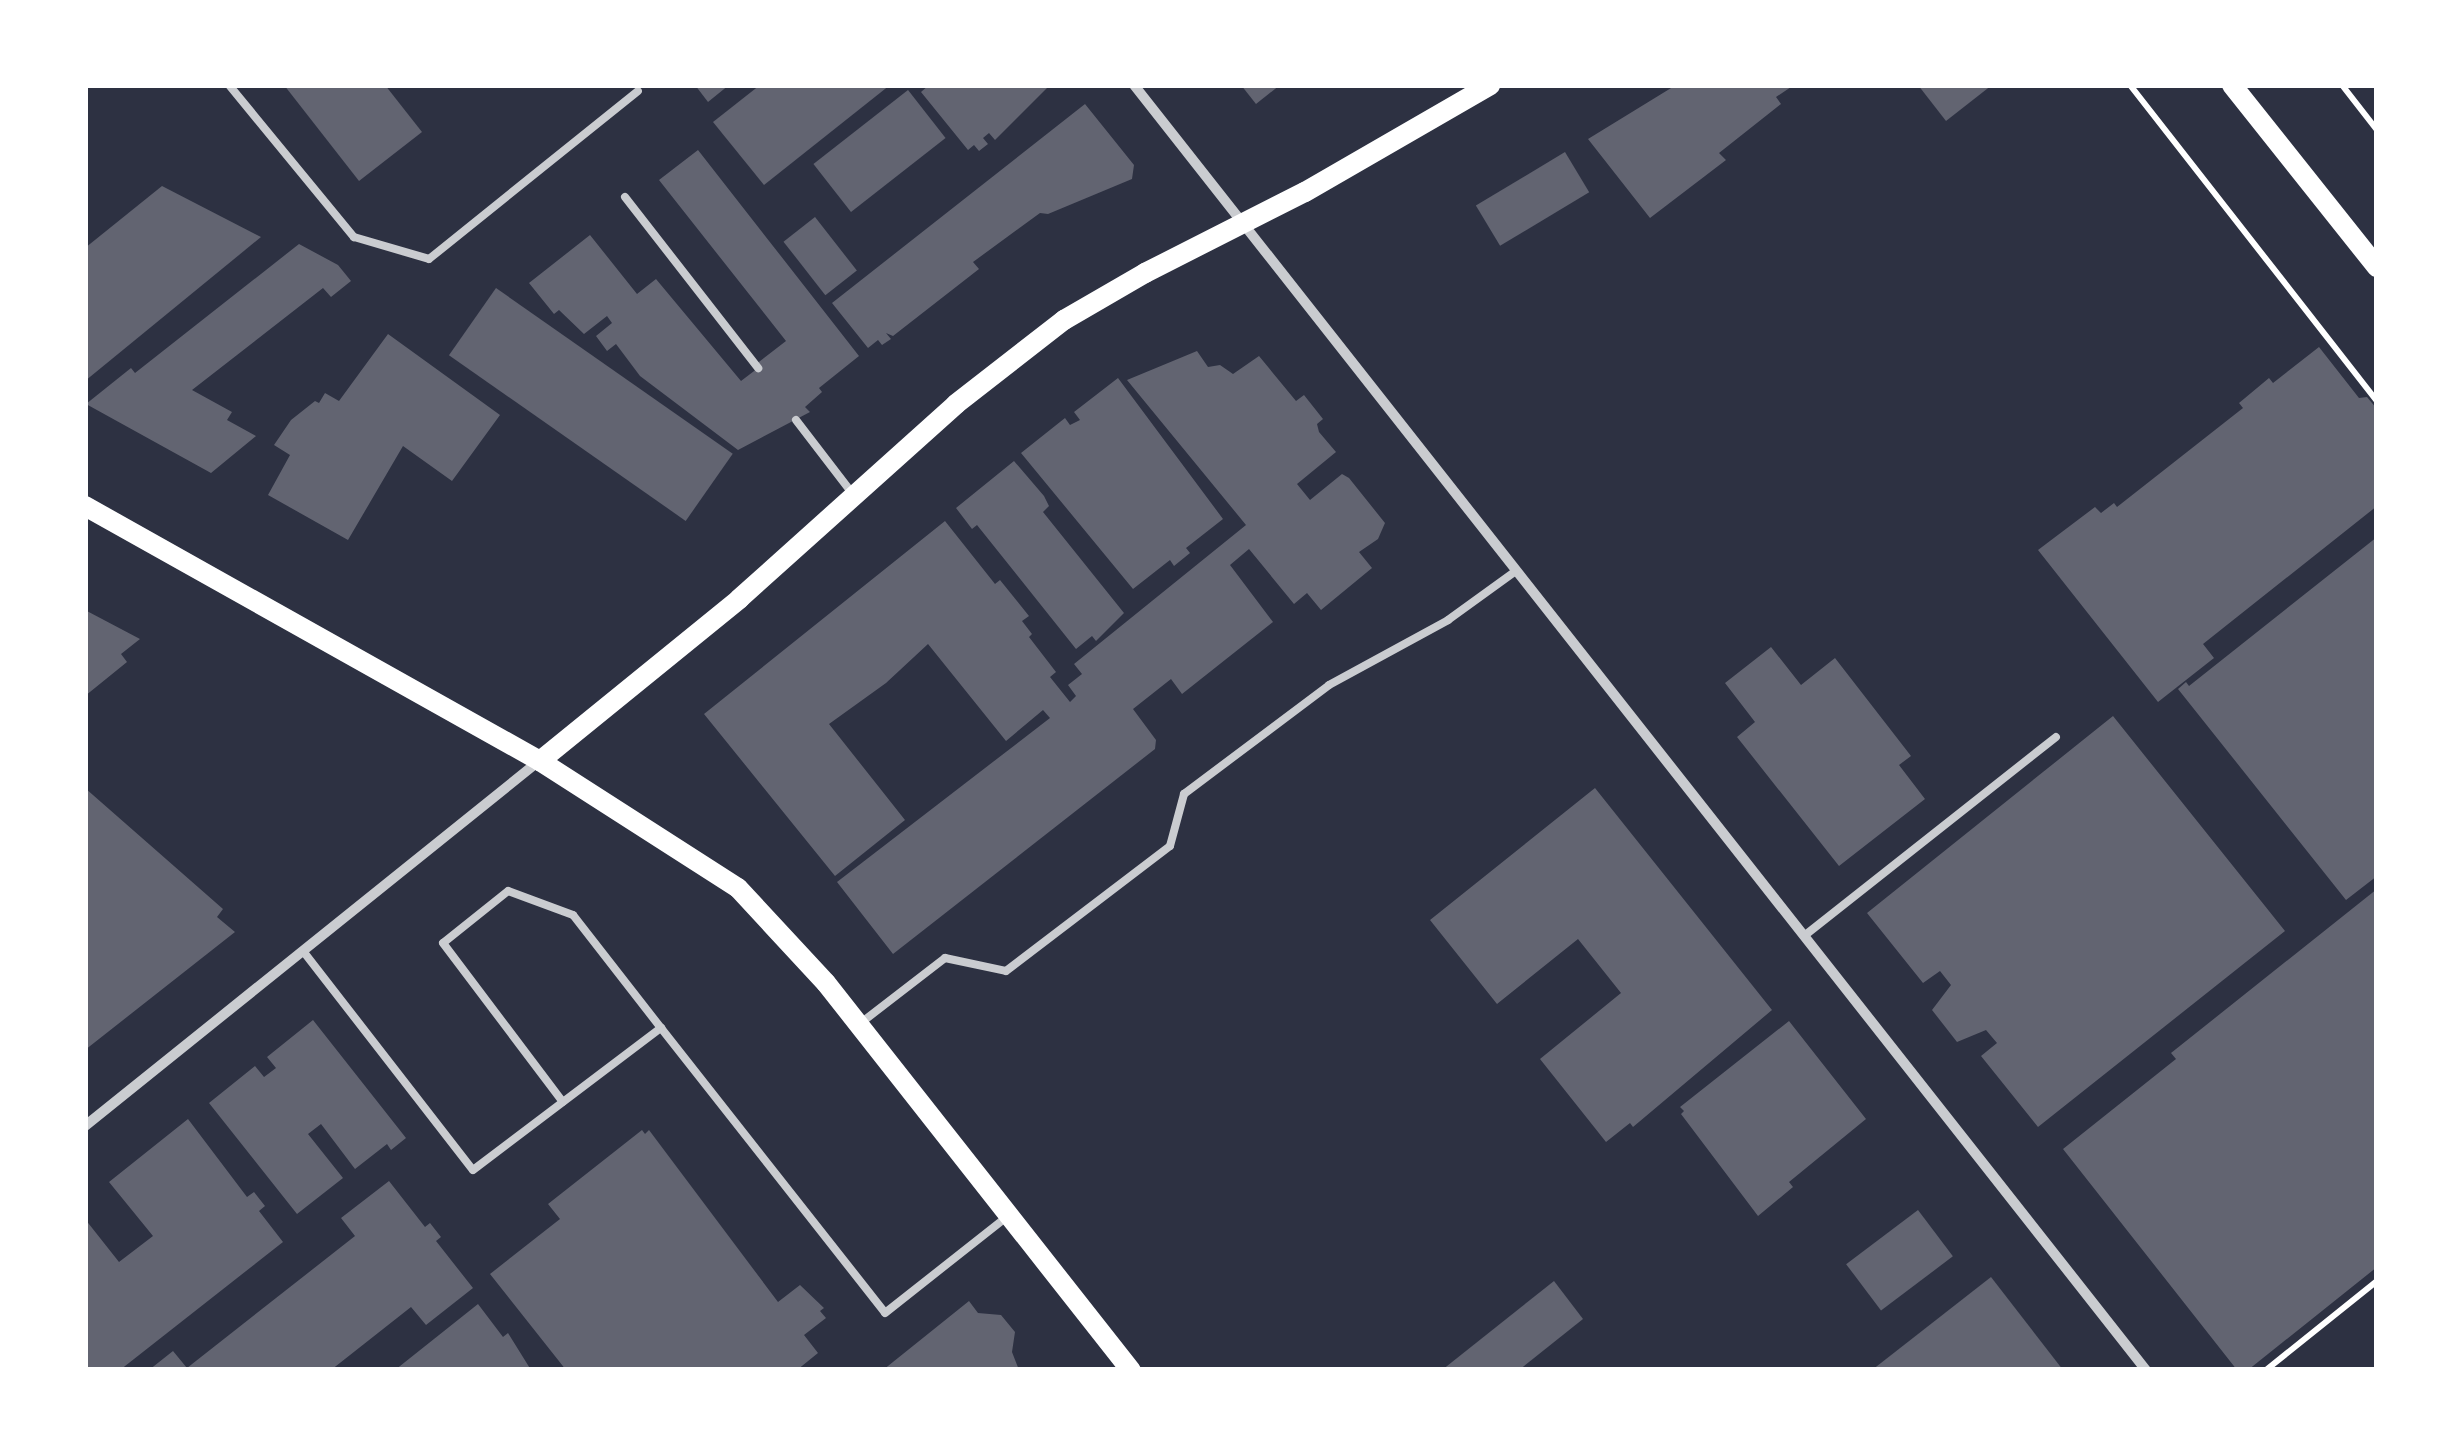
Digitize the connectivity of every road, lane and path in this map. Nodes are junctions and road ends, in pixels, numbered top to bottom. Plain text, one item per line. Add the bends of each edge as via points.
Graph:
1 (229, 85) edge
2 (1134, 85) edge
3 (1490, 85) edge
4 (2130, 85) edge
5 (2232, 85) edge
6 (2342, 85) edge
7 (638, 91) dead end
8 (2377, 130) edge
9 (625, 197) dead end
10 (1245, 222) junction
11 (2377, 267) edge
12 (758, 368) dead end
13 (2377, 401) edge
14 (796, 420) dead end
15 (855, 496) junction
16 (85, 506) edge
17 (1516, 572) junction
18 (2056, 736) dead end
19 (540, 761) junction
20 (1804, 936) junction
21 (303, 951) junction
22 (858, 1024) junction
23 (661, 1028) junction
24 (563, 1102) junction
25 (85, 1126) edge
26 (1009, 1216) junction
27 (2377, 1282) edge
28 (1131, 1370) edge
29 (2146, 1370) edge
30 (2266, 1370) edge

1 - 7 lane via 354,237 429,259
2 - 10 street
3 - 10 main road
4 - 13 path
5 - 11 main road
6 - 8 path
9 - 12 lane
10 - 15 main road via 1064,320 956,404
10 - 17 street
14 - 15 lane
15 - 19 main road
16 - 19 main road
17 - 20 street
17 - 22 lane via 1448,620 1329,686 1184,794 1170,846 1006,972 946,958
18 - 20 lane
19 - 21 street
19 - 22 main road via 738,888
20 - 29 street
21 - 24 lane via 473,1170
21 - 25 street
22 - 26 main road
23 - 24 lane
23 - 24 lane via 573,915 508,890 443,944
23 - 26 lane via 885,1313
26 - 28 main road
27 - 30 path

